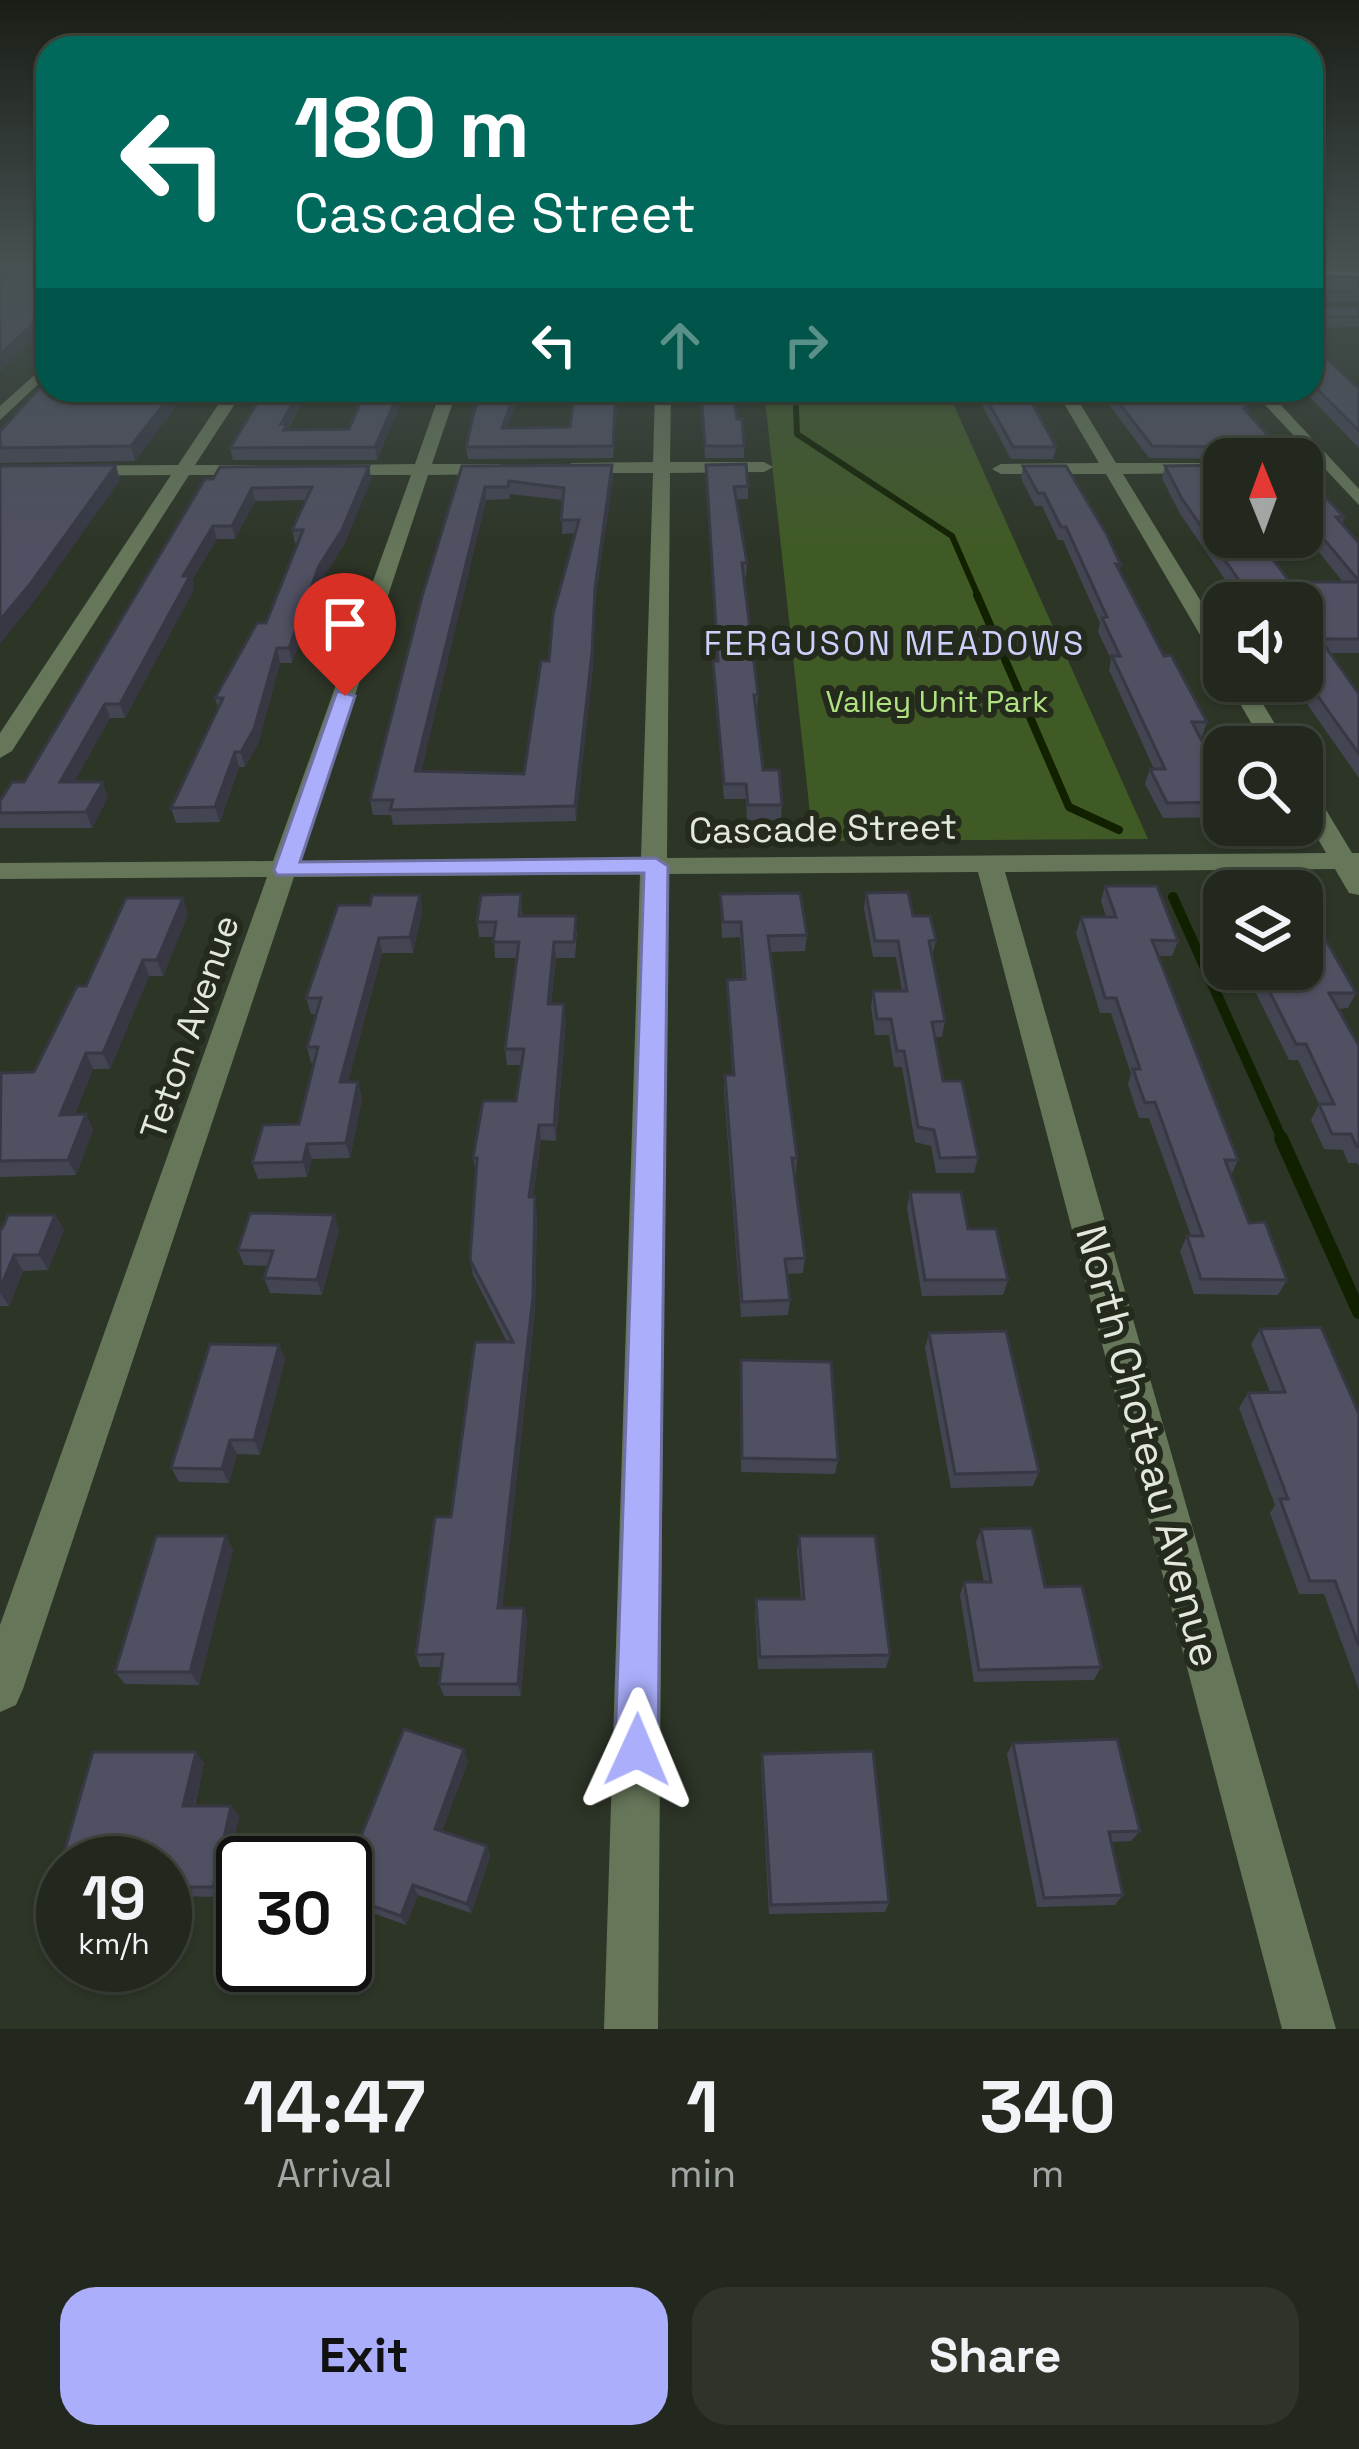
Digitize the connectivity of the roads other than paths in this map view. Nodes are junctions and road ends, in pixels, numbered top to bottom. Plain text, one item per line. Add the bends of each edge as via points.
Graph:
1 (36, 379) edge
2 (228, 402) edge
3 (445, 402) edge
4 (663, 402) edge
5 (1072, 402) edge
6 (1270, 402) edge
7 (0, 416) edge
8 (764, 467) dead end
9 (662, 468) junction
10 (1113, 468) junction
11 (1203, 468) edge
12 (1323, 468) edge
13 (1330, 468) junction
14 (531, 469) edge
15 (553, 469) edge
16 (180, 470) junction
17 (268, 470) edge
18 (312, 470) edge
19 (422, 470) junction
20 (1000, 470) dead end
21 (0, 471) edge
22 (1359, 500) edge
23 (1203, 621) edge
24 (0, 752) edge
25 (1323, 820) edge
26 (1351, 861) edge
27 (989, 863) junction
28 (656, 866) junction
29 (286, 870) junction
30 (0, 871) edge
31 (1359, 887) edge
32 (0, 1689) edge
33 (631, 2029) edge
34 (1309, 2029) edge

1 - 7 street
2 - 16 street
3 - 19 street, Teton Avenue
4 - 9 street
5 - 10 street
6 - 13 street
8 - 9 street
9 - 15 street
9 - 28 street
10 - 11 street
10 - 20 street
10 - 23 street
12 - 13 street
13 - 22 street
14 - 19 street
16 - 17 street
16 - 21 street
16 - 24 street
18 - 19 street
19 - 29 street, Teton Avenue
25 - 26 street
26 - 27 street, Cascade Street
26 - 31 street
27 - 28 street, Cascade Street
27 - 34 street, North Choteau Avenue
28 - 29 street, Cascade Street
28 - 33 street
29 - 30 street, Cascade Street
29 - 32 street, Teton Avenue

